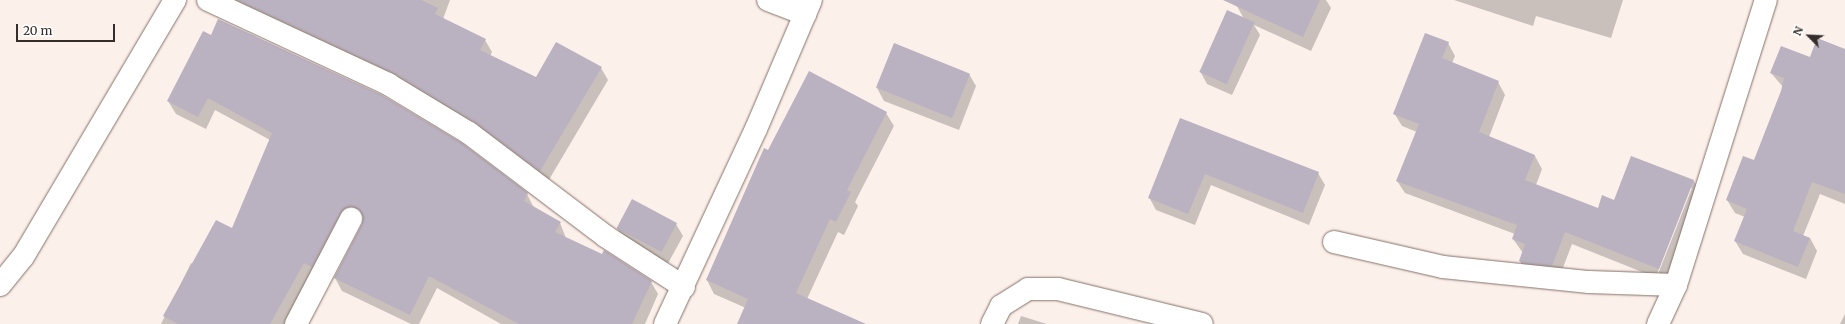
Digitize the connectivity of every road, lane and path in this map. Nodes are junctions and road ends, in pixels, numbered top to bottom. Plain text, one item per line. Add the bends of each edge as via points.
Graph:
1 (175, 0) edge
2 (208, 0) edge
3 (768, 0) edge
4 (1766, 0) edge
5 (808, 7) edge
6 (352, 219) dead end
7 (1334, 242) dead end
8 (0, 284) edge
9 (1676, 285) junction
10 (684, 287) junction
11 (296, 324) edge
12 (665, 324) edge
13 (992, 324) edge
14 (1202, 324) edge
15 (1658, 324) edge

1 - 8 street via 24,257
2 - 10 street via 388,84 519,168 606,236
3 - 5 street
4 - 9 street
5 - 10 street
6 - 11 street
7 - 9 street via 1443,267 1589,282
9 - 15 street
10 - 12 street
13 - 14 street via 1001,306 1028,289 1058,289

